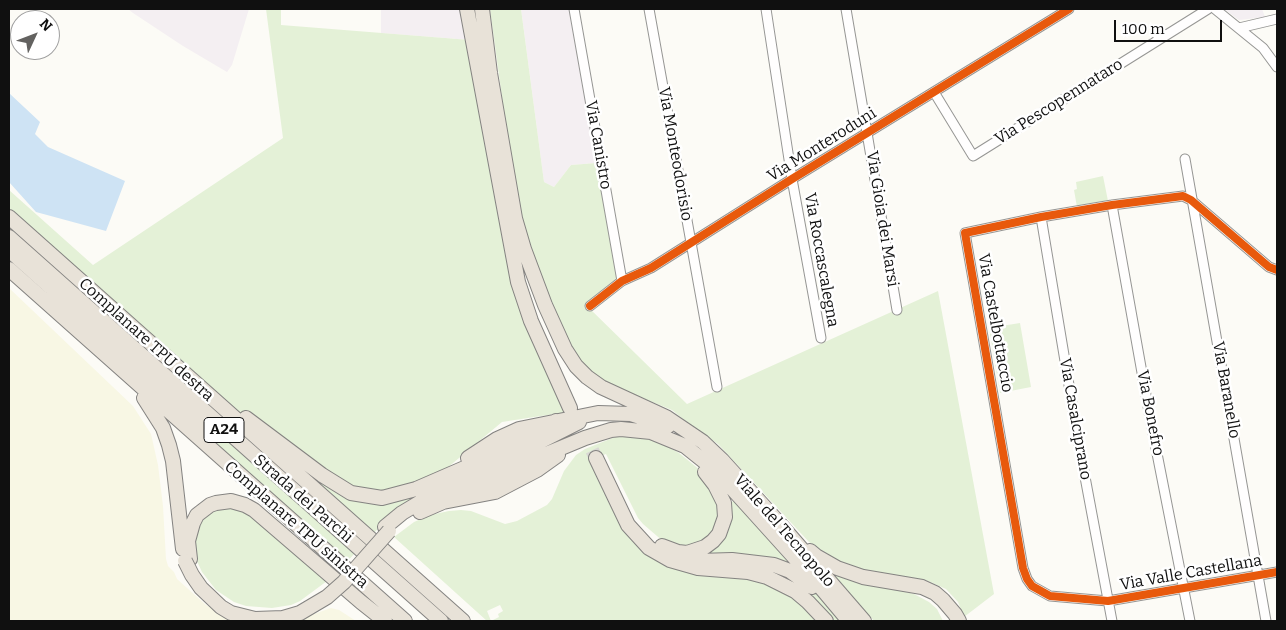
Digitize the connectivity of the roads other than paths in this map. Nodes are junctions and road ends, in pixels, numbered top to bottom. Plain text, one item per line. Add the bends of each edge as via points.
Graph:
1 (467, 9) edge
2 (482, 9) edge
3 (574, 9) edge
4 (650, 9) edge
5 (766, 9) edge
6 (846, 9) edge
7 (1069, 9) edge
8 (1208, 9) edge
9 (1215, 9) edge
10 (1277, 18) edge
11 (1239, 28) junction
12 (1277, 67) edge
13 (934, 92) junction
14 (868, 133) junction
15 (1185, 159) dead end
16 (792, 179) junction
17 (1191, 200) junction
18 (1112, 205) junction
19 (514, 215) junction
20 (9, 217) edge
21 (1041, 217) junction
22 (9, 237) edge
23 (690, 243) junction
24 (9, 250) edge
25 (9, 269) edge
26 (1277, 270) edge
27 (622, 281) junction
28 (590, 306) dead end
29 (897, 310) dead end
30 (821, 338) dead end
31 (102, 354) junction
32 (173, 364) junction
33 (717, 387) dead end
34 (598, 413) junction
35 (673, 440) junction
36 (702, 442) junction
37 (780, 524) junction
38 (387, 529) junction
39 (188, 560) junction
40 (670, 560) junction
41 (1277, 572) edge
42 (1259, 576) junction
43 (922, 587) junction
44 (1184, 588) junction
45 (1108, 601) junction
46 (836, 606) junction
47 (385, 621) edge
48 (405, 621) edge
49 (427, 621) edge
50 (441, 621) edge
51 (463, 621) edge
52 (826, 621) edge
53 (850, 621) edge
54 (864, 621) edge
55 (948, 621) edge
56 (959, 621) edge
57 (1112, 621) edge
58 (1190, 621) edge
59 (1266, 621) edge

1 - 19 highway via 518,282 531,321 573,406 536,316 525,278
2 - 19 highway
3 - 27 street, Via Canistro
4 - 23 street, Via Monteodorisio
5 - 16 street, Via Roccascalegna
6 - 14 street, Via Gioia dei Marsi
7 - 13 street, Via Monteroduni
8 - 13 street, Via Pescopennataro via 973,156
9 - 11 street
10 - 11 street
11 - 12 street via 1268,53
13 - 14 street, Via Monteroduni
14 - 16 street, Via Monteroduni
14 - 29 street, Via Gioia dei Marsi
15 - 17 street, Via Baranello
16 - 23 street, Via Monteroduni
16 - 30 street, Via Roccascalegna
17 - 18 street, Via Castelbottaccio via 1181,196
17 - 26 street via 1263,263
17 - 42 street, Via Baranello
18 - 21 street, Via Castelbottaccio
18 - 44 street, Via Bonefro
19 - 36 highway via 545,304 576,366 609,392 666,417
20 - 32 highway, Complanare TPU destra
21 - 45 street, Via Casalciprano
21 - 45 street, Via Castelbottaccio via 965,233 1023,568 1032,586 1050,596
22 - 50 highway, Strada dei Parchi / A24
23 - 27 street, Via Monteroduni via 651,268
23 - 33 street, Via Monteodorisio
24 - 49 highway, Strada dei Parchi / A24
25 - 31 highway, Complanare TPU sinistra
27 - 28 street, Via Monteroduni
31 - 39 highway via 148,403 163,428 173,461 179,521
31 - 48 highway, Complanare TPU sinistra
32 - 34 highway via 322,475 351,493 371,497 382,498 416,489 476,463 556,421
32 - 51 highway, Complanare TPU destra
34 - 36 highway via 644,417
34 - 38 highway via 422,501 402,513
35 - 38 highway via 641,430 611,430 579,441 495,492 452,500
35 - 40 highway via 716,485 725,508 719,534 713,541 687,553 663,547 640,527 598,457 628,525 644,543
35 - 46 highway via 697,455 722,479
36 - 37 highway, Viale del Tecnopolo
37 - 43 highway via 816,556 837,568 863,577
37 - 54 highway, Viale del Tecnopolo
38 - 39 highway, bridge via 344,582 327,597 300,613 283,618 249,618 221,607 201,588
39 - 47 highway via 188,541 197,515 216,503 231,501 245,505
40 - 46 highway via 732,560 774,565 797,575
40 - 52 highway via 698,568 748,572 766,577 795,591
41 - 42 street, Via Valle Castellana
42 - 44 street, Via Valle Castellana
42 - 59 street, Via Baranello
43 - 55 highway via 940,604
43 - 56 highway via 944,600
44 - 45 street, Via Valle Castellana
44 - 58 street, Via Bonefro
45 - 57 street, Via Casalciprano
46 - 53 highway, Viale del Tecnopolo

